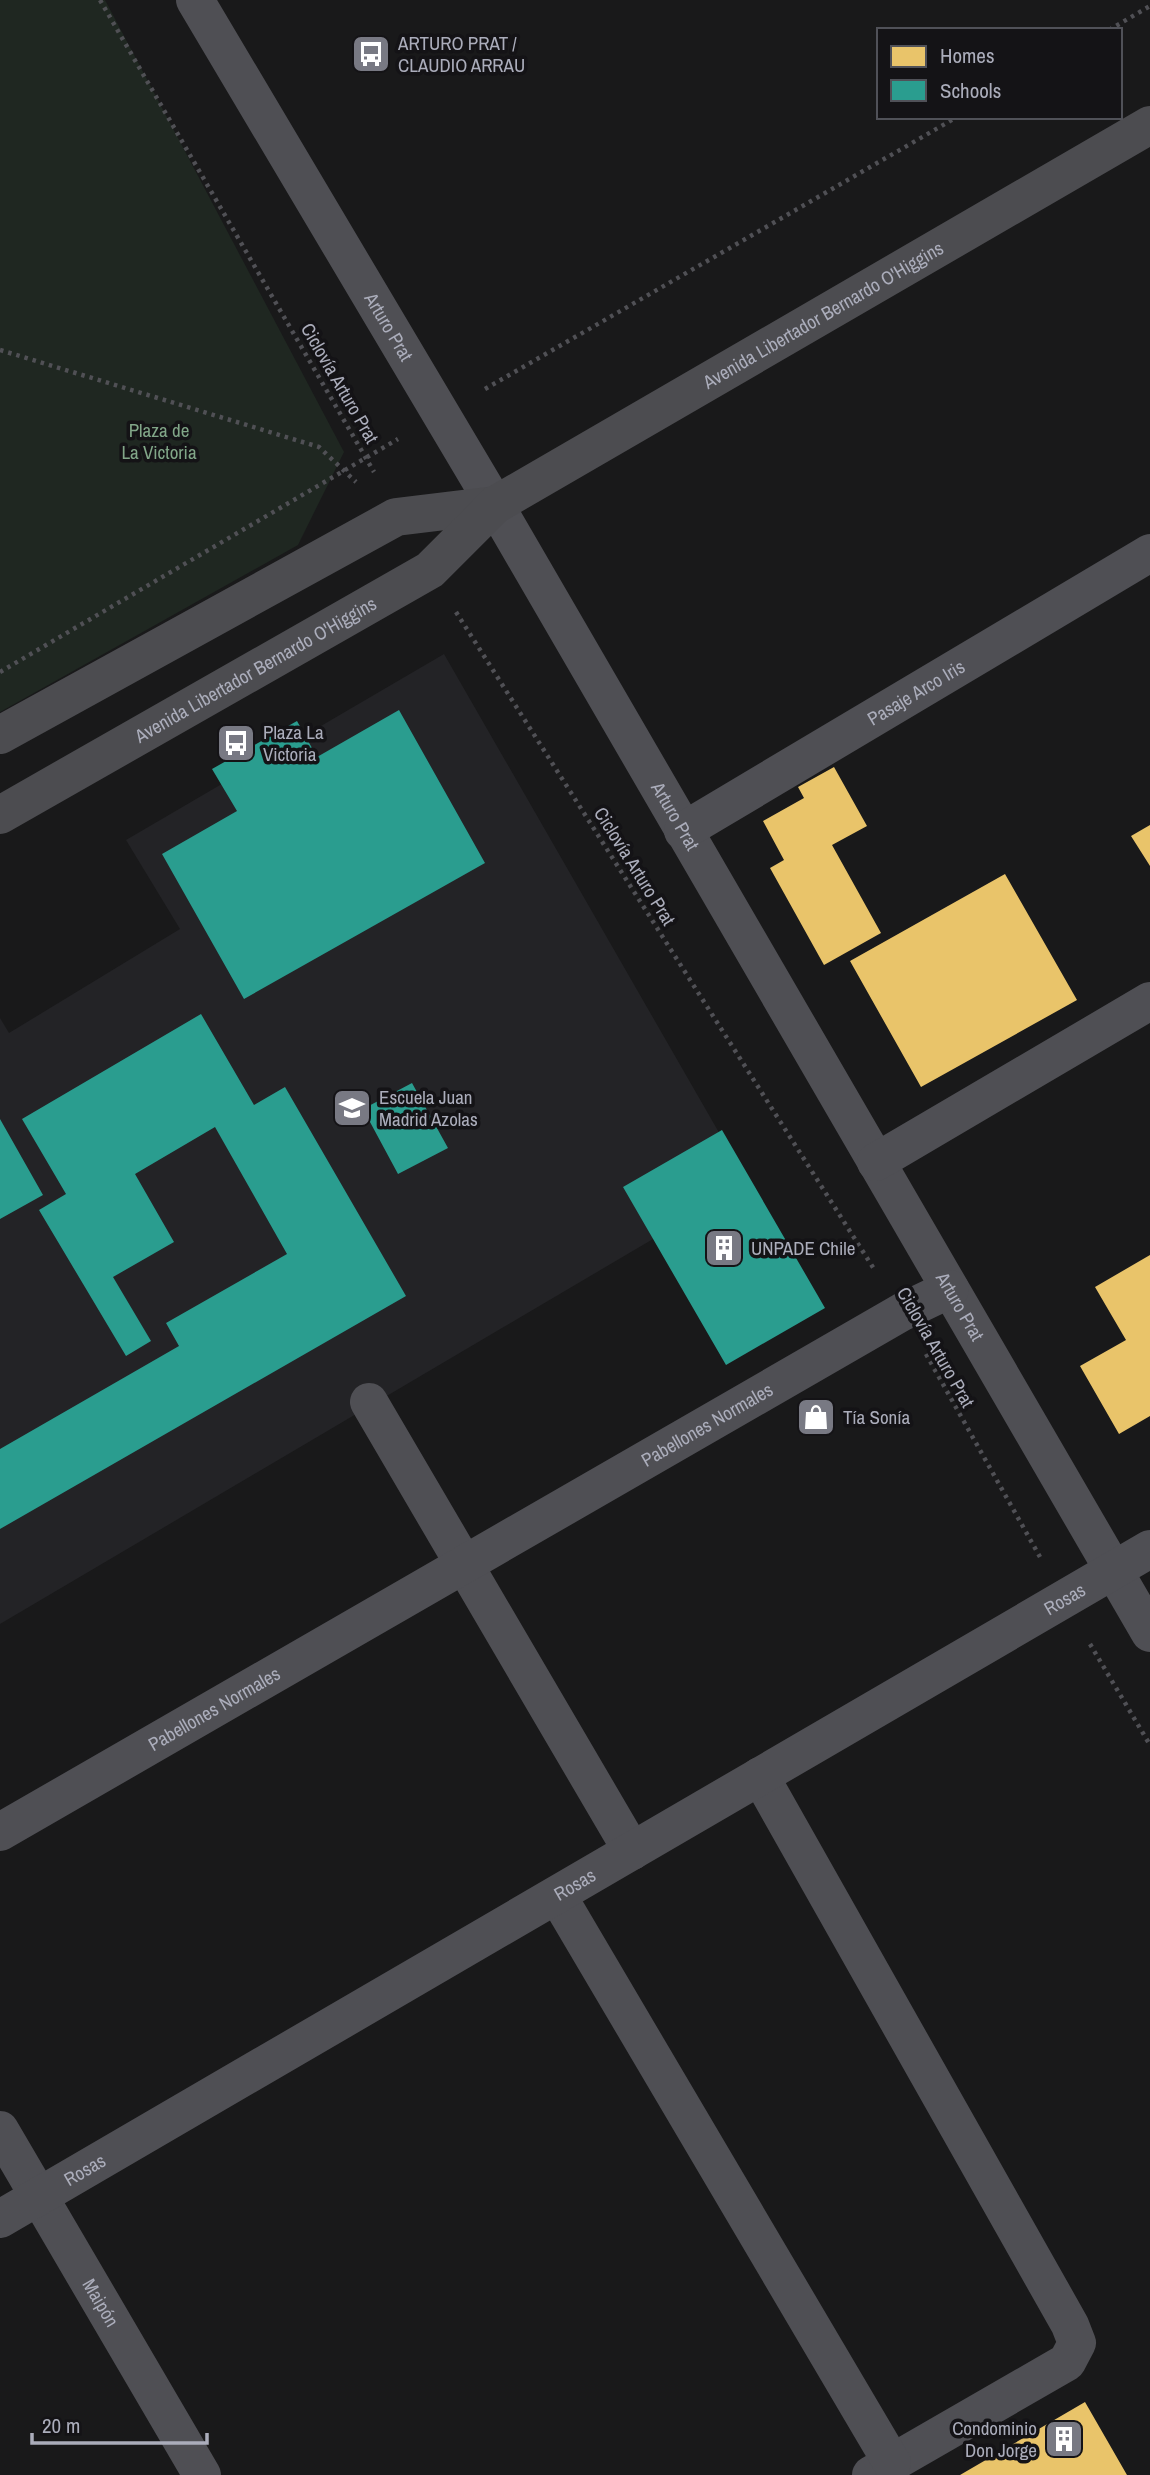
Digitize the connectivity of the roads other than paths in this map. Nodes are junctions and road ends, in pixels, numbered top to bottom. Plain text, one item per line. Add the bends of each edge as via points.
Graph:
1 (195, 0) edge
2 (1150, 125) edge
3 (495, 505) junction
4 (1150, 553) edge
5 (0, 735) edge
6 (0, 815) edge
7 (683, 831) junction
8 (1150, 1001) edge
9 (876, 1162) junction
10 (950, 1289) junction
11 (369, 1402) dead end
12 (1150, 1549) edge
13 (464, 1565) junction
14 (1113, 1570) junction
15 (1150, 1633) edge
16 (760, 1776) junction
17 (0, 1832) edge
18 (632, 1851) junction
19 (557, 1895) junction
20 (0, 2130) edge
21 (39, 2196) junction
22 (0, 2219) edge
23 (882, 2469) edge
24 (202, 2475) edge

1 - 3 street, Arturo Prat
2 - 3 main road, Avenida Libertador Bernardo O'Higgins
3 - 5 main road, Avenida Libertador Bernardo O'Higgins via 396,517
3 - 6 main road, Avenida Libertador Bernardo O'Higgins via 430,570
3 - 7 street, Arturo Prat
4 - 7 street, Pasaje Arco Iris
7 - 9 street, Arturo Prat
8 - 9 street
9 - 10 street, Arturo Prat
10 - 13 street, Pabellones Normales via 902,1312
10 - 14 street, Arturo Prat
11 - 13 street
12 - 14 street, Rosas
13 - 17 street, Pabellones Normales
13 - 18 street
14 - 15 street, Arturo Prat
14 - 16 street, Rosas
16 - 18 street, Rosas
16 - 23 street via 1077,2343 1067,2362
18 - 19 street, Rosas
19 - 21 street, Rosas
19 - 23 street
20 - 21 street, Maipón
21 - 22 street, Rosas
21 - 24 street, Maipón

